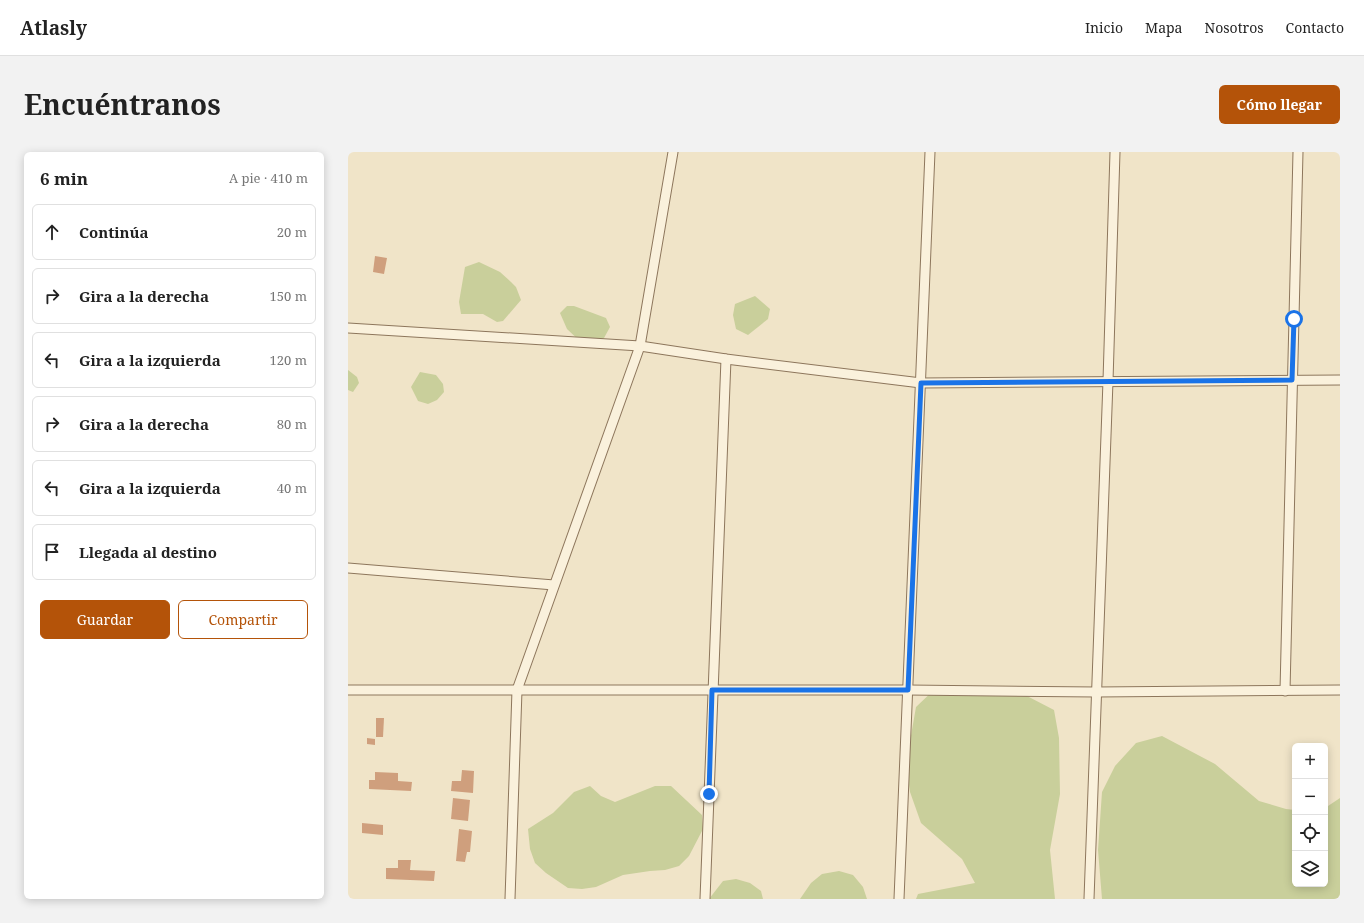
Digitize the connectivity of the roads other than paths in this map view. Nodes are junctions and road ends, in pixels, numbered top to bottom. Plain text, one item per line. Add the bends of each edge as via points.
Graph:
1 (673, 152) edge
2 (930, 152) edge
3 (1115, 152) edge
4 (1298, 152) edge
5 (348, 328) edge
6 (640, 346) junction
7 (726, 359) junction
8 (1108, 380) junction
9 (1292, 380) junction
10 (1340, 380) edge
11 (921, 383) junction
12 (348, 568) edge
13 (554, 585) junction
14 (348, 690) edge
15 (517, 690) junction
16 (712, 690) junction
17 (908, 690) junction
18 (1340, 690) edge
19 (1285, 691) junction
20 (1096, 692) junction
21 (510, 899) edge
22 (705, 899) edge
23 (899, 899) edge
24 (1089, 899) edge

1 - 6 lane
2 - 11 lane
3 - 8 lane
4 - 9 lane
5 - 6 lane
6 - 7 lane
6 - 13 lane
7 - 11 lane
7 - 16 lane
8 - 9 lane
8 - 11 lane
8 - 20 lane
9 - 10 lane
9 - 19 lane
11 - 17 lane
12 - 13 lane
13 - 15 lane
14 - 15 lane
15 - 16 lane
15 - 21 lane
16 - 17 lane
16 - 22 lane
17 - 20 lane
17 - 23 lane
18 - 19 lane
19 - 20 lane
20 - 24 lane

